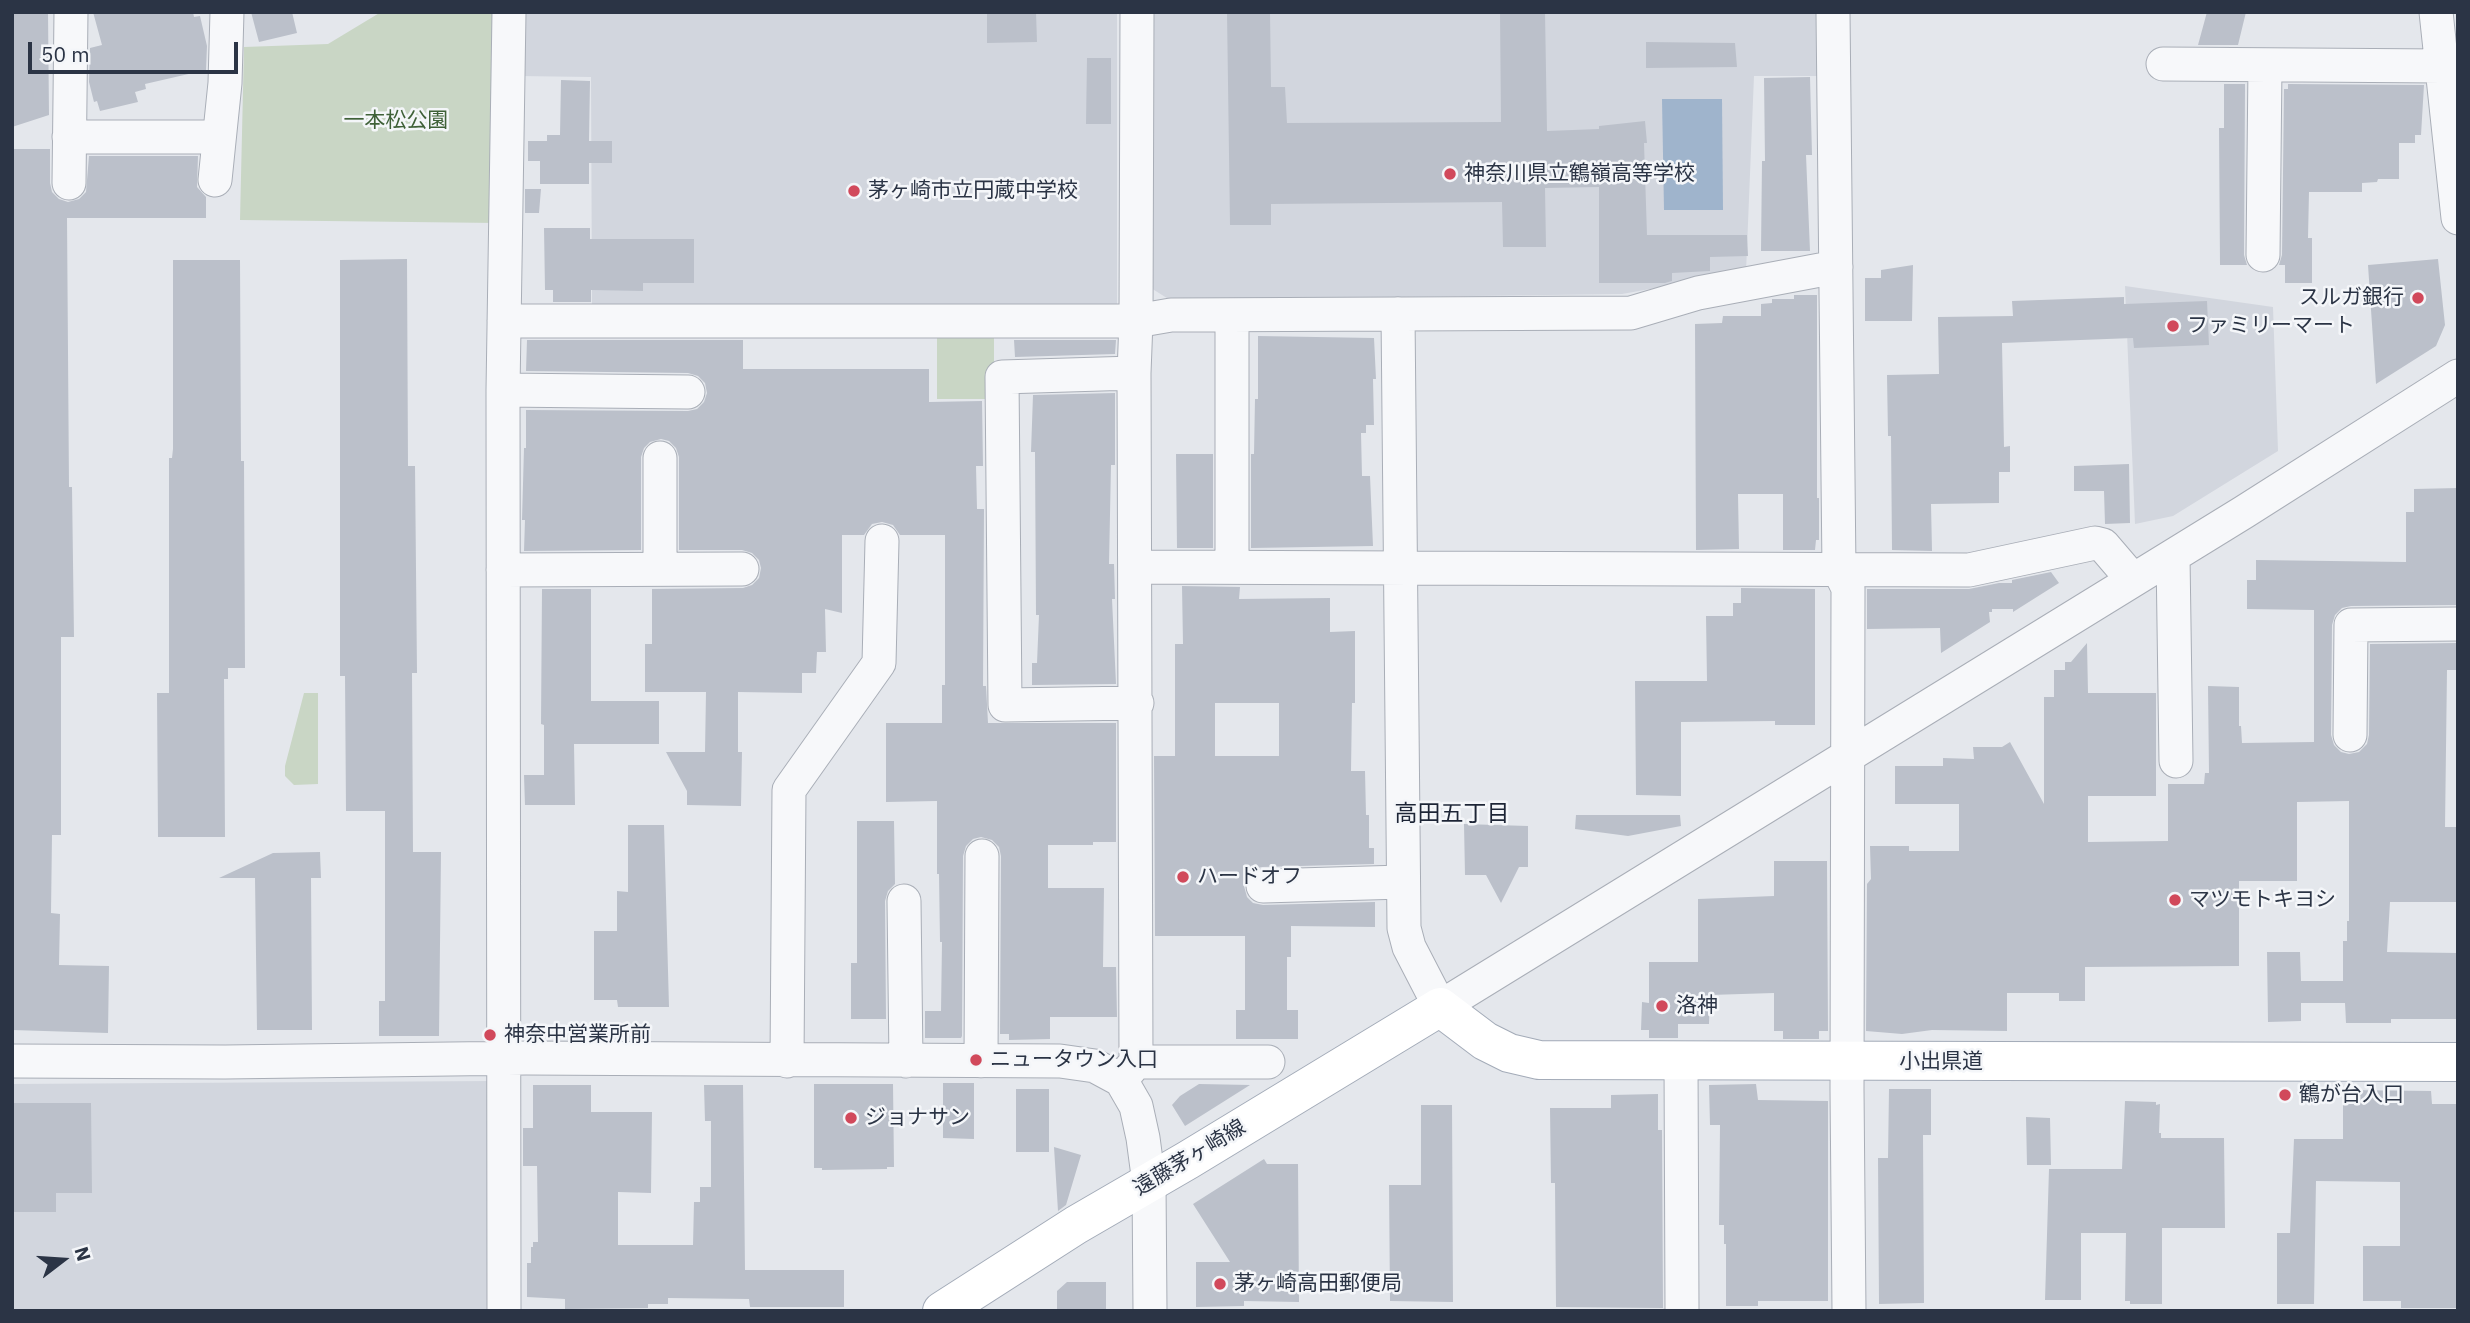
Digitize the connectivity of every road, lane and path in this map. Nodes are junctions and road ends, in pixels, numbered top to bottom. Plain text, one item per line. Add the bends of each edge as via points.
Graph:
1 (71, 12) edge
2 (228, 12) edge
3 (509, 12) edge
4 (1137, 12) edge
5 (1833, 12) edge
6 (2436, 12) edge
7 (2163, 64) dead end
8 (2265, 65) junction
9 (2442, 66) junction
10 (69, 137) junction
11 (219, 137) junction
12 (215, 180) dead end
13 (69, 183) dead end
14 (2458, 218) edge
15 (2263, 255) dead end
16 (1836, 267) junction
17 (1398, 313) junction
18 (1233, 315) junction
19 (504, 321) junction
20 (1136, 321) junction
21 (1134, 373) junction
22 (2458, 376) edge
23 (503, 390) junction
24 (688, 392) dead end
25 (660, 458) dead end
26 (883, 541) dead end
27 (1232, 554) dead end
28 (2173, 556) junction
29 (1135, 567) junction
30 (1401, 568) junction
31 (660, 569) junction
32 (742, 569) dead end
33 (503, 570) junction
34 (1839, 570) junction
35 (2133, 580) junction
36 (2458, 624) edge
37 (1136, 703) junction
38 (2350, 735) dead end
39 (1847, 757) junction
40 (2176, 761) dead end
41 (982, 856) dead end
42 (1403, 882) junction
43 (1263, 886) dead end
44 (904, 901) dead end
45 (1440, 1007) junction
46 (504, 1058) junction
47 (12, 1060) edge
48 (1681, 1060) junction
49 (787, 1061) junction
50 (906, 1061) junction
51 (981, 1061) junction
52 (1268, 1062) dead end
53 (1847, 1062) junction
54 (2458, 1062) edge
55 (1129, 1071) junction
56 (1149, 1183) junction
57 (1150, 1309) edge
58 (1849, 1310) edge
59 (504, 1311) edge
60 (942, 1311) edge
61 (1682, 1311) edge

1 - 10 street
2 - 11 street
3 - 19 street
4 - 20 street
5 - 16 street
6 - 9 street
7 - 8 street
8 - 9 street
8 - 15 street
9 - 14 street
10 - 11 street
10 - 13 street
11 - 12 street
16 - 17 street via 1698,293 1631,313
16 - 34 street
17 - 18 street
17 - 30 street
18 - 20 street via 1171,315
18 - 27 street
19 - 20 street
19 - 23 street
20 - 21 street
21 - 29 street
21 - 37 street via 1002,377 1002,391 1004,705
22 - 28 street
23 - 24 street
23 - 33 street
25 - 31 street
26 - 49 street via 879,663 789,790
28 - 35 street
28 - 40 street
29 - 30 street
29 - 37 street
30 - 34 street
30 - 42 street
31 - 32 street
31 - 33 street
33 - 46 street
34 - 35 street via 1969,570 2095,543 2104,545
34 - 39 street via 1847,588
35 - 39 street
36 - 38 street via 2351,625
37 - 55 street
39 - 45 street
39 - 53 street
41 - 51 street
42 - 43 street
42 - 45 street via 1409,947
44 - 50 street
45 - 48 main road, 小出県道 via 1485,1041 1539,1060
45 - 56 main road, 遠藤茅ヶ崎線
46 - 47 street
46 - 49 street
46 - 59 street
48 - 53 main road, 小出県道
48 - 61 street
49 - 50 street
50 - 51 street
51 - 55 street via 1072,1063
52 - 55 street
53 - 54 main road, 小出県道
53 - 58 street
55 - 56 street
56 - 57 street
56 - 60 main road, 遠藤茅ヶ崎線

